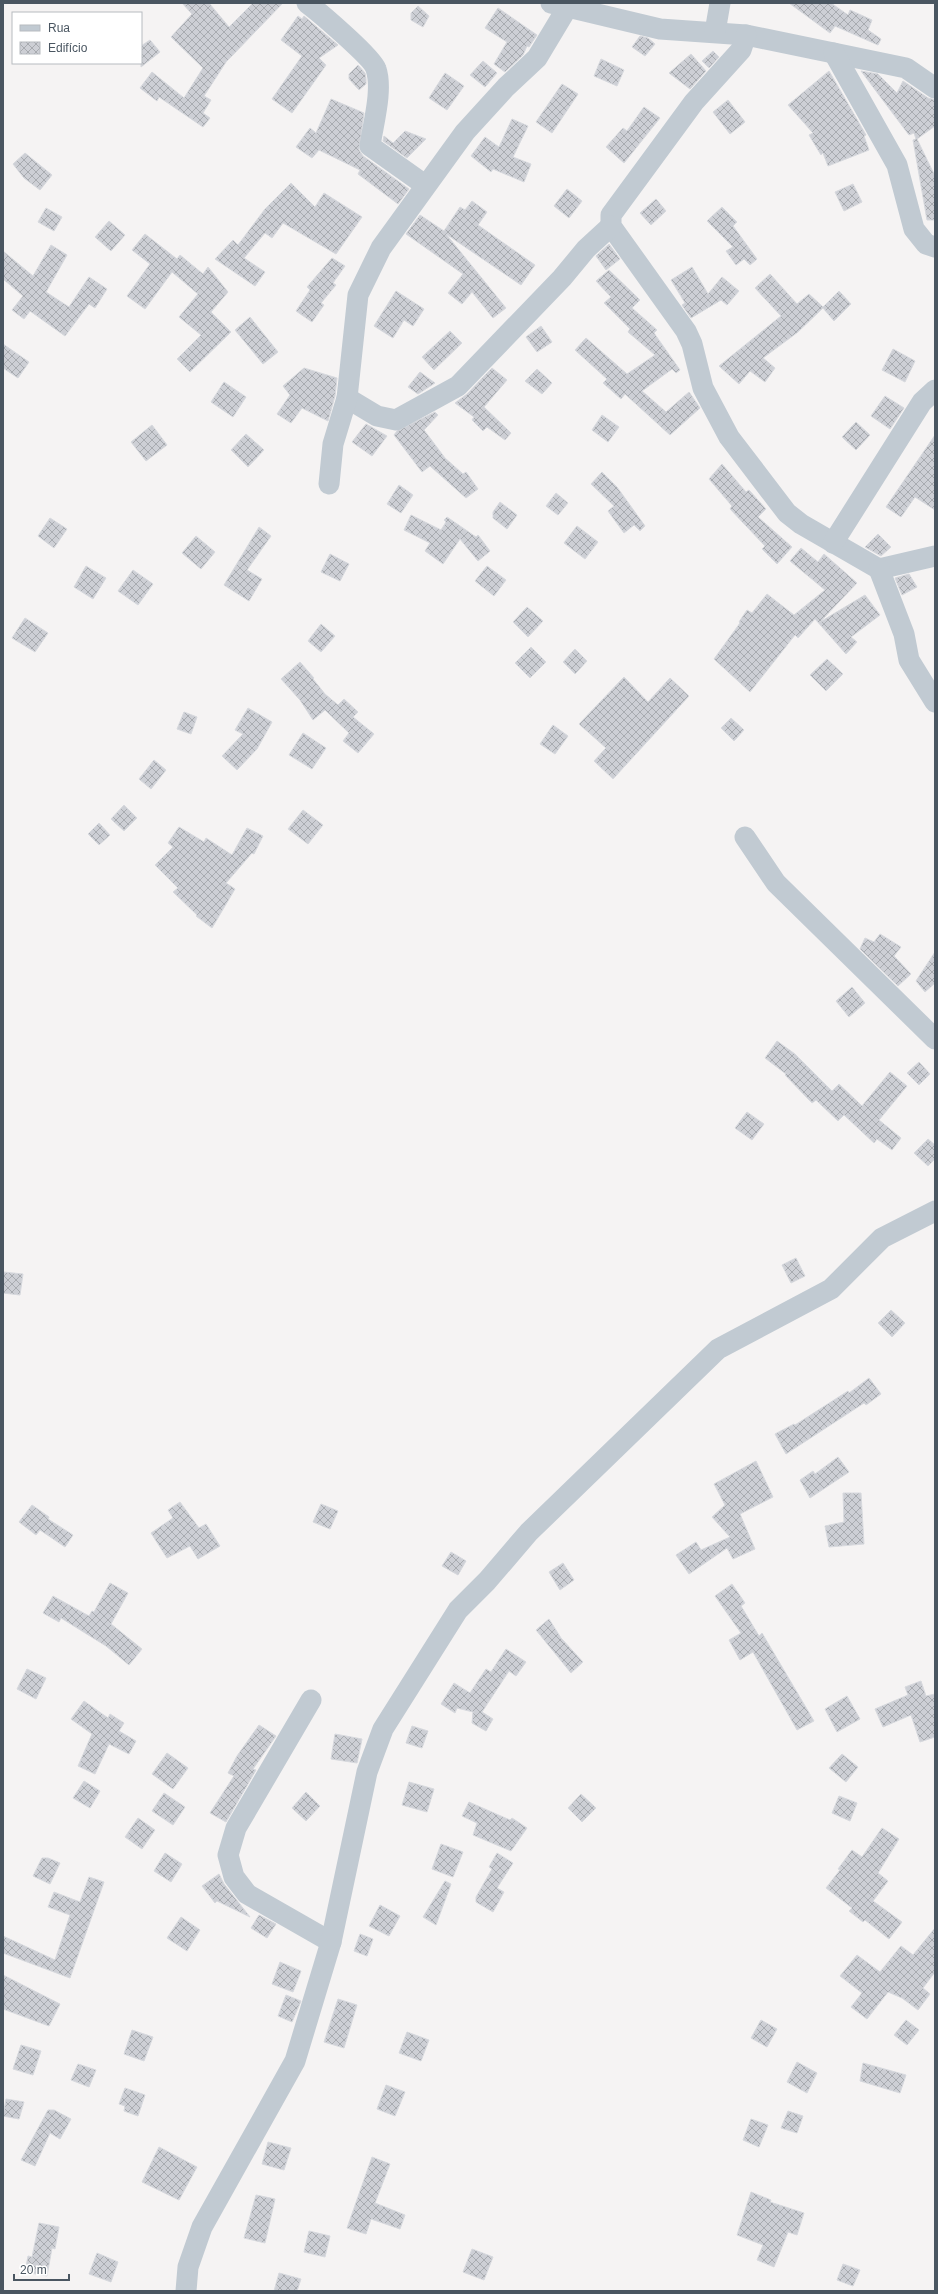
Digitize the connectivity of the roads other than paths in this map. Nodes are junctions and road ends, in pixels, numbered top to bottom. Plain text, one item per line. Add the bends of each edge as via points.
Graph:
1 (307, 3) edge
2 (720, 3) edge
3 (562, 5) edge
4 (608, 11) edge
5 (715, 32) junction
6 (746, 35) junction
7 (834, 53) junction
8 (935, 88) edge
9 (425, 185) junction
10 (611, 226) junction
11 (935, 247) edge
12 (935, 390) edge
13 (347, 398) junction
14 (329, 484) dead end
15 (833, 544) junction
16 (935, 556) edge
17 (879, 569) junction
18 (935, 702) edge
19 (745, 837) dead end
20 (935, 1039) edge
21 (935, 1211) edge
22 (311, 1700) dead end
23 (331, 1942) junction
24 (186, 2291) edge

1 - 9 street via 327,18 376,67 378,83 370,146
2 - 5 street
3 - 4 street
3 - 9 street via 537,58 465,132
4 - 5 street via 660,29
5 - 6 street
6 - 7 street
6 - 10 street via 741,50 694,102 611,215
7 - 8 street via 906,68
7 - 11 street via 897,166 914,229 926,244
9 - 13 street via 381,248 358,295
10 - 13 street via 586,249 562,278 458,386 396,420 377,416
10 - 15 street via 686,331 692,344 703,388 729,437 787,513
12 - 15 street via 922,402
13 - 14 street via 333,444
15 - 17 street
16 - 17 street
17 - 18 street via 904,634 909,660
19 - 20 street via 776,883
21 - 23 street via 882,1238 831,1288 718,1349 529,1532 458,1610 383,1728 367,1772
22 - 23 street via 236,1828 228,1855 234,1877 247,1894
23 - 24 street via 295,2061 202,2227 188,2267

